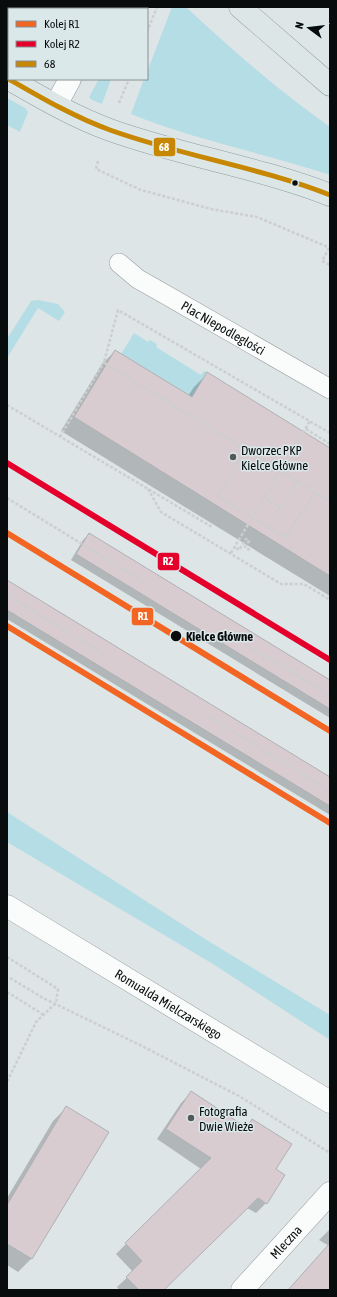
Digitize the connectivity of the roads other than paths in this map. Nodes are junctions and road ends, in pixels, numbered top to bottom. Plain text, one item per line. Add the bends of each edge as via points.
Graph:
1 (240, 7) edge
2 (10, 80) edge
3 (69, 80) edge
4 (330, 85) edge
5 (56, 106) junction
6 (330, 195) edge
7 (120, 263) dead end
8 (330, 388) edge
9 (7, 906) edge
10 (330, 1102) edge
11 (330, 1193) edge
12 (242, 1290) edge

1 - 4 main road
2 - 5 main road
3 - 5 street
5 - 6 main road via 110,130 298,182
7 - 8 lane, Plac Niepodległości via 138,279
9 - 10 street, Romualda Mielczarskiego
11 - 12 street, Mleczna

